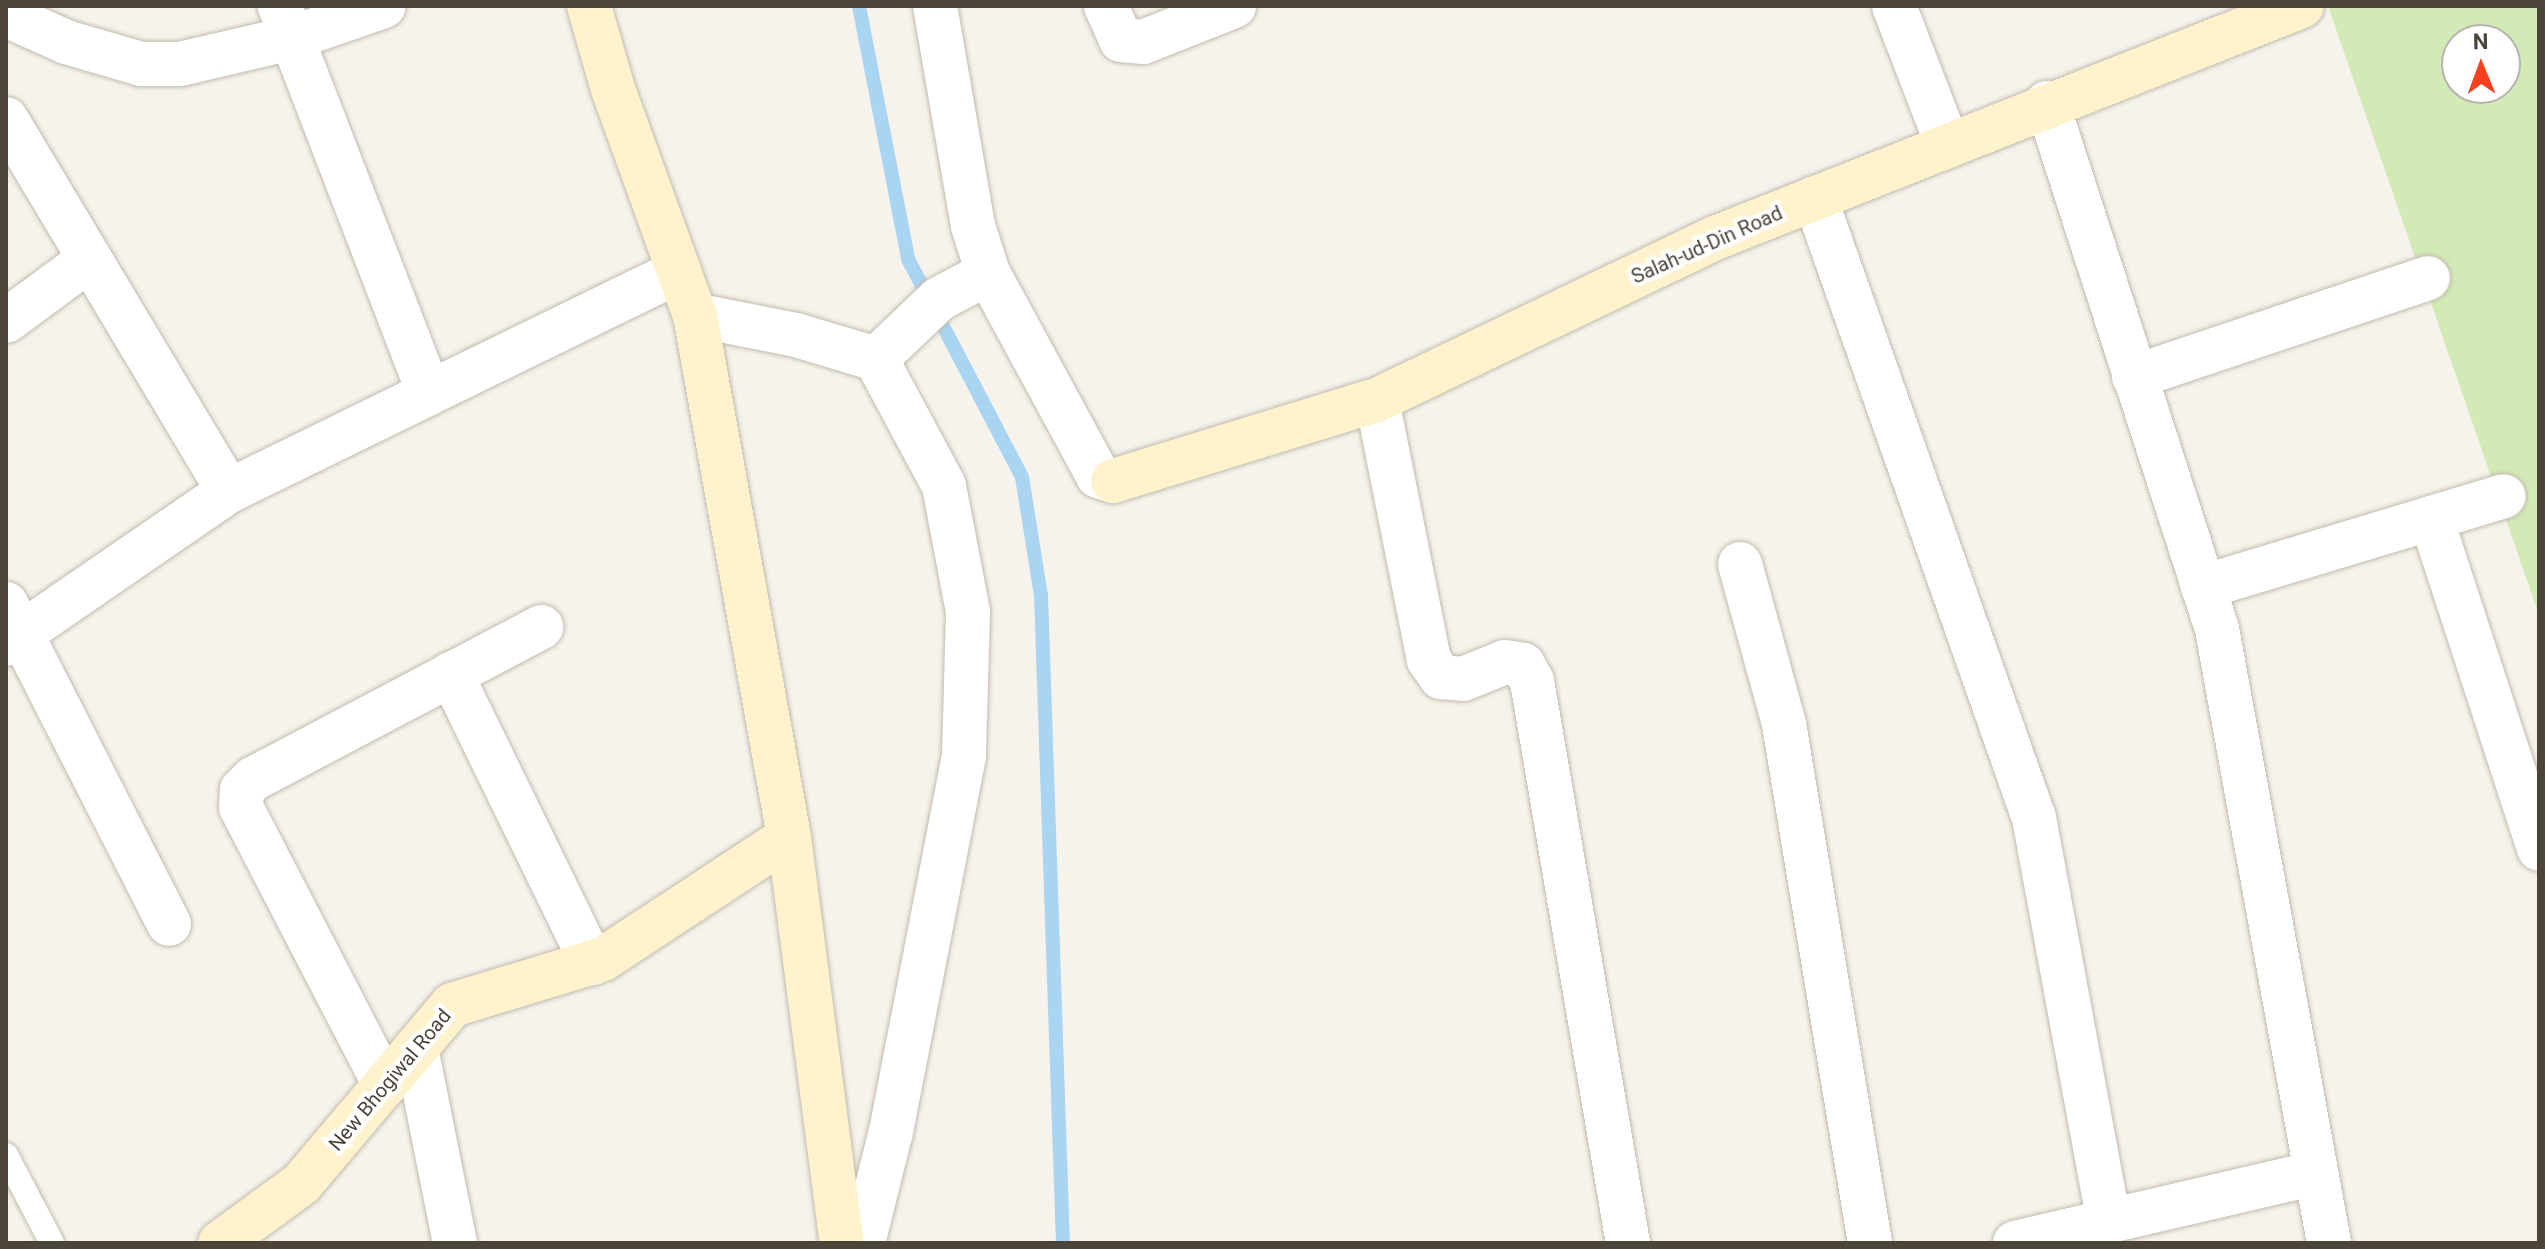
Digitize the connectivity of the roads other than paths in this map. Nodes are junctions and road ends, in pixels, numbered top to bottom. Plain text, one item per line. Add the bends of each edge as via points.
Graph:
1 (384, 6) edge
2 (589, 6) edge
3 (935, 6) edge
4 (1234, 6) edge
5 (1894, 6) edge
6 (2302, 6) edge
7 (6, 15) edge
8 (286, 22) edge
9 (1114, 23) edge
10 (2047, 103) junction
11 (12, 143) edge
12 (1948, 146) junction
13 (1815, 198) junction
14 (90, 259) junction
15 (679, 271) junction
16 (988, 273) junction
17 (2428, 278) dead end
18 (695, 315) junction
19 (6, 321) edge
20 (876, 359) junction
21 (2134, 377) junction
22 (429, 393) junction
23 (1377, 400) junction
24 (229, 491) junction
25 (2504, 496) dead end
26 (2431, 518) junction
27 (1740, 564) dead end
28 (2203, 587) junction
29 (11, 627) edge
30 (541, 627) dead end
31 (451, 674) junction
32 (789, 837) junction
33 (2539, 849) edge
34 (169, 924) dead end
35 (592, 963) junction
36 (416, 1048) junction
37 (385, 1085) junction
38 (6, 1155) edge
39 (2316, 1173) junction
40 (2109, 1221) junction
41 (2035, 1241) edge
42 (52, 1243) edge
43 (220, 1243) edge
44 (455, 1243) edge
45 (842, 1243) edge
46 (863, 1243) edge
47 (1628, 1243) edge
48 (1870, 1243) edge
49 (2329, 1243) edge

1 - 8 street
2 - 15 street
3 - 16 street via 973,226
4 - 9 street via 1143,42
5 - 12 street
6 - 10 street, Salah-ud-Din Road
7 - 8 street via 66,42 141,64 180,64
8 - 22 street
10 - 12 street, Salah-ud-Din Road
10 - 21 street
11 - 14 street
12 - 13 street, Salah-ud-Din Road
13 - 23 street, Salah-ud-Din Road via 1715,238
13 - 40 street via 2034,818
14 - 19 street
14 - 24 street
15 - 18 street
15 - 22 street
16 - 20 street via 939,299
16 - 23 street, Salah-ud-Din Road via 1098,476 1113,481
17 - 21 street
18 - 20 street via 796,335
18 - 32 street
20 - 46 street via 944,486 968,612 964,756 893,1119
21 - 28 street
22 - 24 street
23 - 47 street via 1429,660 1441,677 1463,679 1505,662 1523,665 1532,681
24 - 29 street
25 - 26 street
26 - 28 street
26 - 33 street
27 - 48 street via 1784,724
28 - 39 street via 2217,629
29 - 34 street
30 - 31 street
31 - 35 street
31 - 37 street via 242,790 241,807
32 - 35 street, New Bhogiwal Road
32 - 45 street
35 - 36 street, New Bhogiwal Road via 452,1005
36 - 37 street, New Bhogiwal Road
36 - 44 street
37 - 43 street, New Bhogiwal Road via 301,1184
38 - 42 lane
39 - 40 street
39 - 49 street
40 - 41 street

